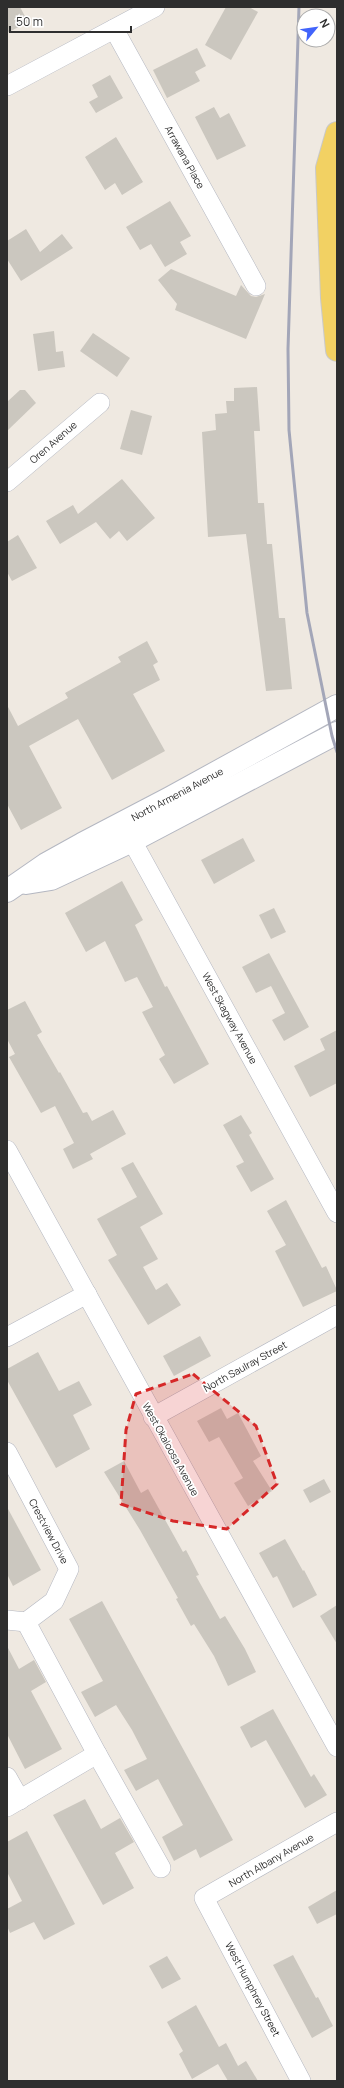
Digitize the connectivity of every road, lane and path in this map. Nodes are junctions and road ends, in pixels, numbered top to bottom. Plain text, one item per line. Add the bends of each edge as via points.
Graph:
1 (155, 7) edge
2 (114, 29) junction
3 (7, 86) edge
4 (337, 133) edge
5 (256, 286) dead end
6 (337, 350) edge
7 (100, 403) dead end
8 (7, 482) edge
9 (337, 706) edge
10 (337, 733) edge
11 (127, 832) junction
12 (13, 888) edge
13 (7, 1150) edge
14 (337, 1213) edge
15 (87, 1294) junction
16 (337, 1315) edge
17 (7, 1336) edge
18 (153, 1417) junction
19 (7, 1452) edge
20 (7, 1620) edge
21 (26, 1622) junction
22 (337, 1747) edge
23 (97, 1754) junction
24 (7, 1777) edge
25 (13, 1803) edge
26 (337, 1822) edge
27 (161, 1868) dead end
28 (204, 1898) joint
29 (301, 2081) edge

1 - 2 street
2 - 3 street
2 - 5 street, Arrawana Place
4 - 6 main road via 327,168 332,298
7 - 8 street, Oren Avenue
9 - 11 main road, North Armenia Avenue
10 - 11 main road, North Armenia Avenue
11 - 12 main road, North Armenia Avenue via 46,864
11 - 14 street, West Skagway Avenue
13 - 15 street, West Okaloosa Avenue
15 - 17 street
15 - 18 street, West Okaloosa Avenue
16 - 18 street, North Saulray Street
18 - 22 street, West Okaloosa Avenue
19 - 21 street, Crestview Drive via 69,1570 54,1601
20 - 21 street
21 - 23 street
23 - 25 street
23 - 27 street
24 - 25 street
26 - 28 street, North Albany Avenue
28 - 29 street, West Humphrey Street

